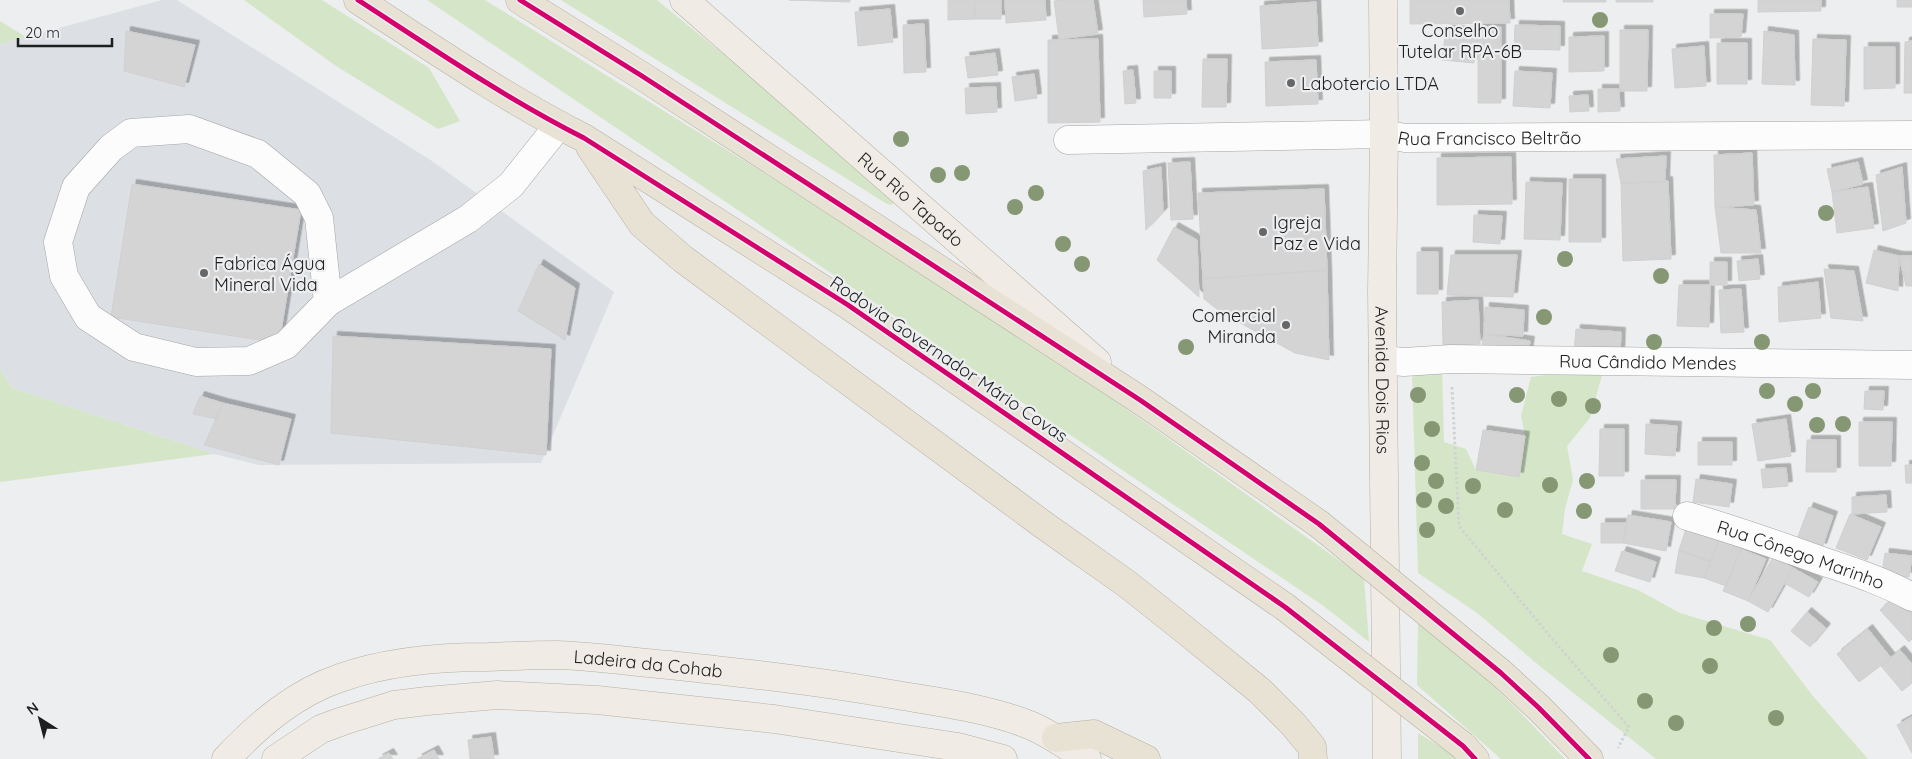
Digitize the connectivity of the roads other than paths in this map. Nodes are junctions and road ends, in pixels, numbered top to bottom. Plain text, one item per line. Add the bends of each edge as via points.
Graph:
1 (358, 0) edge
2 (520, 0) edge
3 (684, 0) edge
4 (1383, 0) edge
5 (559, 125) junction
6 (1384, 134) junction
7 (1912, 135) edge
8 (584, 138) junction
9 (1068, 140) dead end
10 (328, 302) junction
11 (1383, 360) junction
12 (1912, 365) edge
13 (1140, 400) junction
14 (1688, 516) dead end
15 (1912, 597) edge
16 (1056, 738) junction
17 (1469, 752) edge
18 (226, 759) edge
19 (276, 759) edge
20 (1003, 759) edge
21 (1087, 759) edge
22 (1146, 759) edge
23 (1313, 759) edge
24 (1388, 759) edge
25 (1589, 759) edge

1 - 5 highway, Rodovia Governador Mário Covas
2 - 13 highway
3 - 13 main road, Rua Rio Tapado
4 - 6 main road, Avenida Dois Rios
5 - 8 highway, Rodovia Governador Mário Covas
5 - 10 street via 511,185 490,203 448,232
6 - 7 street, Rua Francisco Beltrão via 1405,138
6 - 9 street, Rua Francisco Beltrão
6 - 11 main road, Avenida Dois Rios
8 - 17 highway, Rodovia Governador Mário Covas, bridge via 848,304 1285,607
8 - 23 highway via 642,224 683,260 1127,584 1260,691 1312,747
10 - 10 street via 319,218 307,194 258,154 189,129 131,133 111,148 76,187 58,242 64,276 88,317 134,347 196,362 249,361 286,345
11 - 12 street, Rua Cândido Mendes
11 - 24 main road, Avenida Dois Rios
13 - 25 highway, bridge via 1319,524 1501,673
14 - 15 street, Rua Cônego Marinho via 1868,577
16 - 18 main road, Ladeira da Cohab via 1005,717 810,681 566,656 471,657 421,660 339,678 286,706
16 - 21 main road, Ladeira da Cohab
16 - 22 highway via 1094,734
19 - 20 main road via 321,730 394,705 497,695 597,700 774,719 958,747

